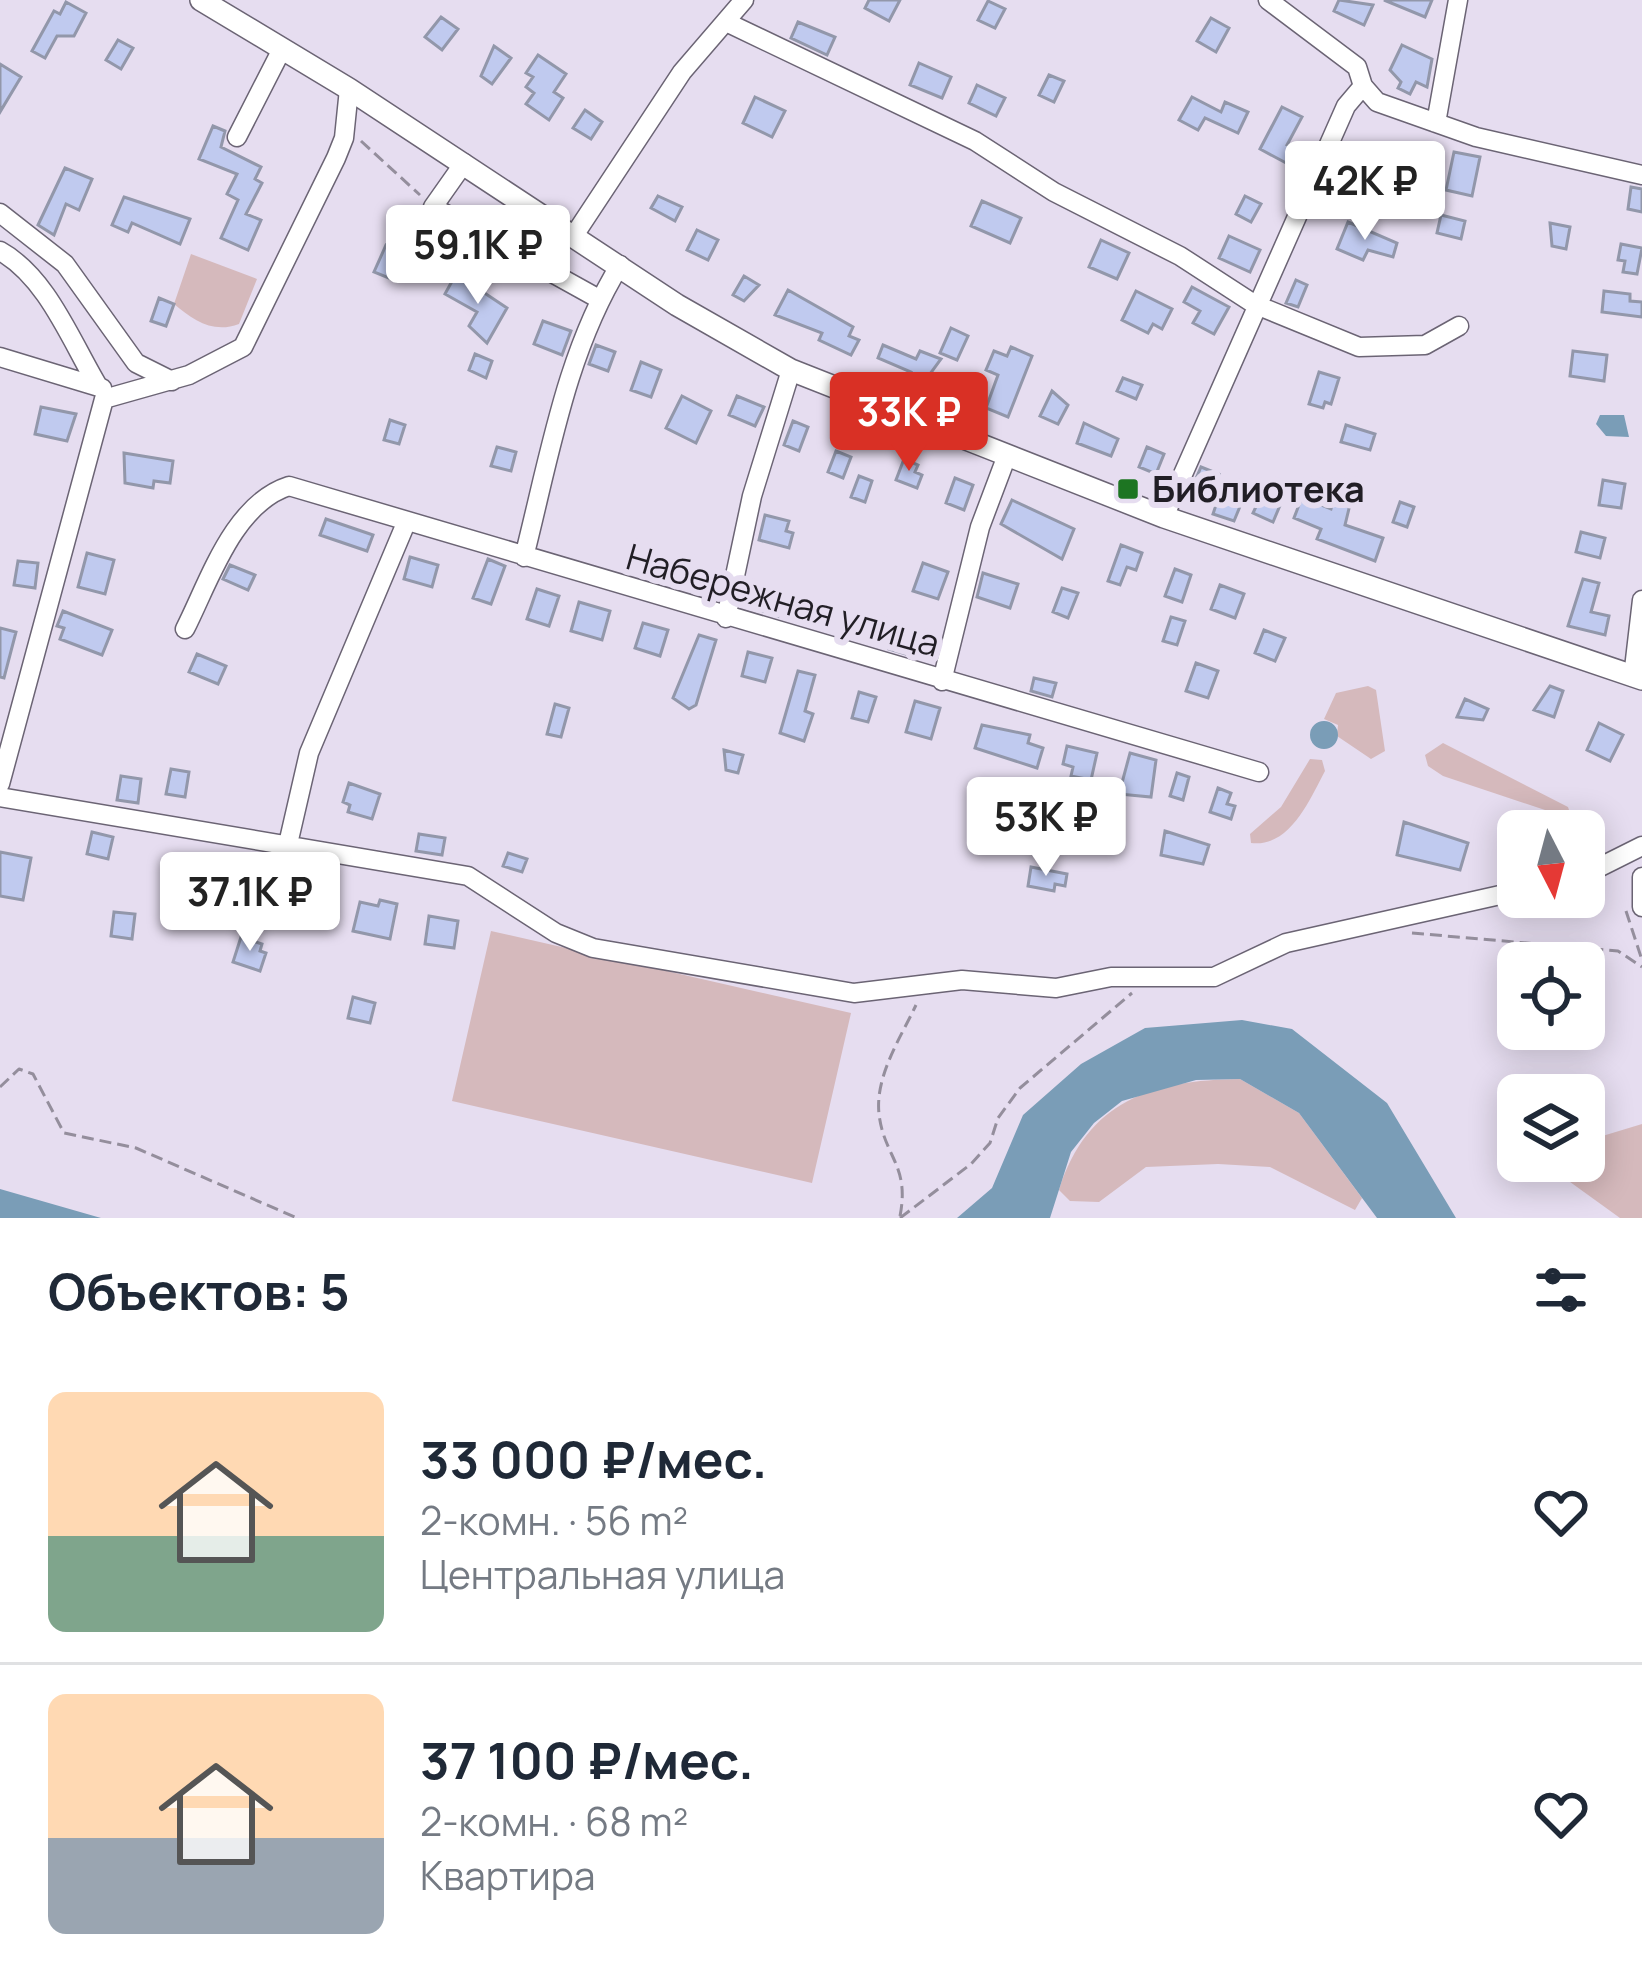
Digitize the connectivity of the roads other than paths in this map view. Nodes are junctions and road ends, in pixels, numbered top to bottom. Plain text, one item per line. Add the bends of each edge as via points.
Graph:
1 (201, 0) edge
2 (744, 0) edge
3 (1268, 0) edge
4 (1458, 0) edge
5 (726, 22) junction
6 (282, 49) junction
7 (1363, 86) junction
8 (349, 89) junction
9 (1436, 123) junction
10 (237, 137) dead end
11 (464, 163) junction
12 (1642, 175) edge
13 (0, 213) edge
14 (575, 234) junction
15 (0, 250) edge
16 (620, 265) junction
17 (599, 299) junction
18 (1254, 304) junction
19 (1459, 326) dead end
20 (1360, 347) junction
21 (0, 357) edge
22 (1396, 360) dead end
23 (791, 370) junction
24 (172, 381) junction
25 (98, 386) junction
26 (118, 392) junction
27 (1006, 458) junction
28 (1163, 517) junction
29 (406, 523) junction
30 (524, 557) junction
31 (1642, 600) edge
32 (726, 618) junction
33 (185, 629) dead end
34 (1637, 678) edge
35 (942, 681) junction
36 (1259, 772) dead end
37 (0, 784) edge
38 (0, 797) edge
39 (288, 844) junction
40 (1642, 846) edge
41 (1605, 869) edge
42 (1641, 882) edge
43 (1497, 896) edge
44 (1642, 907) edge

1 - 6 main road
2 - 5 street
3 - 7 street via 1357,67
4 - 9 street
5 - 14 street via 682,72
5 - 18 street via 975,141
6 - 8 main road
6 - 10 street
7 - 9 street via 1377,102
7 - 18 street via 1346,106 1268,292
8 - 11 main road
8 - 24 street via 345,130 256,329 228,357
9 - 12 street
11 - 14 main road
11 - 17 street via 433,207
13 - 24 street via 64,264 136,363
14 - 16 main road
15 - 25 street via 45,296
16 - 17 street
16 - 23 main road
17 - 30 street via 572,370
18 - 20 street
18 - 28 street
19 - 20 street via 1425,345
20 - 22 street
21 - 25 street
23 - 27 main road
23 - 32 street
24 - 26 street
25 - 26 street
26 - 37 street via 100,412
27 - 28 main road
27 - 35 street
28 - 34 main road
29 - 30 street, Набережная улица
29 - 33 street, Набережная улица via 289,486 231,537
29 - 39 street via 306,760
30 - 32 street, Набережная улица
31 - 34 street
32 - 35 street, Набережная улица
35 - 36 street, Набережная улица
38 - 39 street
39 - 43 street via 468,876 593,948 854,993 962,980 1056,988 1112,977 1214,977 1286,943
40 - 41 street
42 - 44 street

